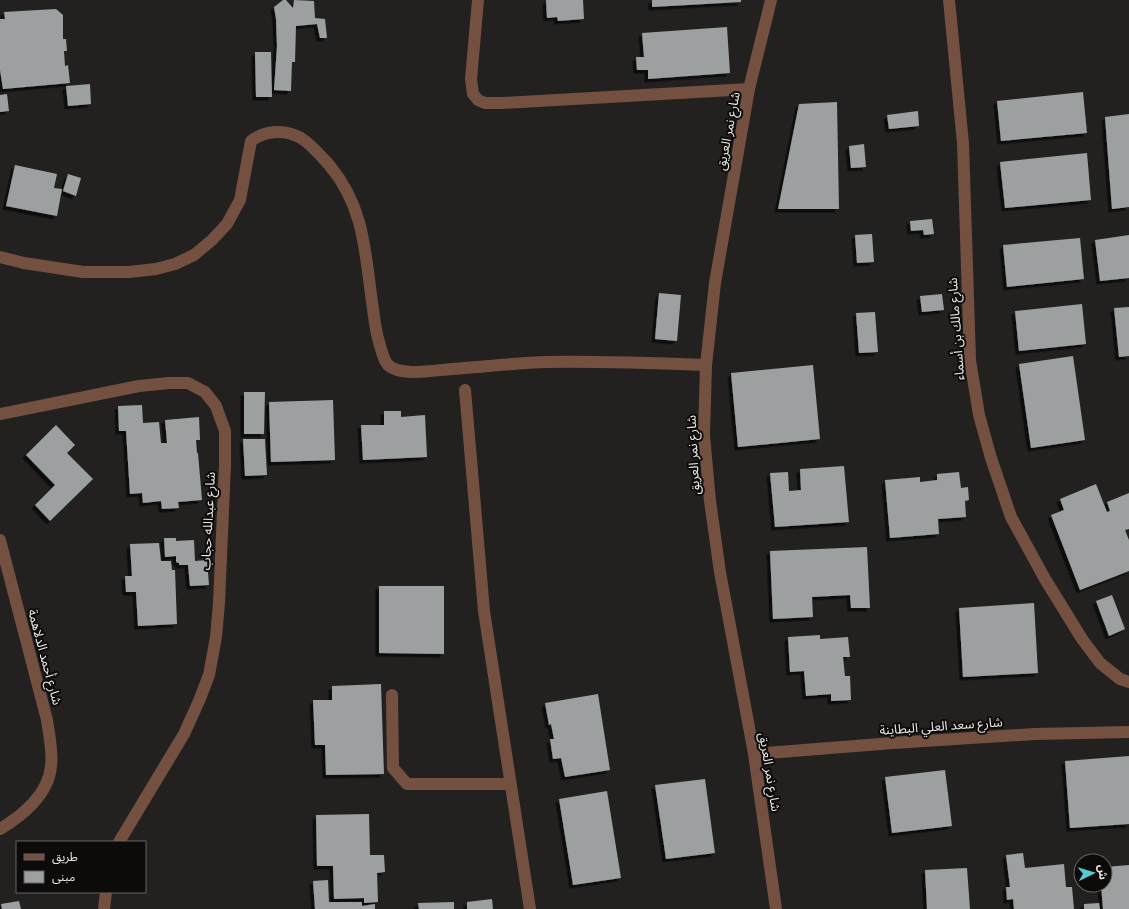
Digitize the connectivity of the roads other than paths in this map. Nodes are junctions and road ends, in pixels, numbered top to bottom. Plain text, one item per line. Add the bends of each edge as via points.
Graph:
1 (478, 0) edge
2 (771, 0) edge
3 (949, 0) edge
4 (749, 89) junction
5 (0, 257) edge
6 (706, 365) junction
7 (465, 390) dead end
8 (0, 414) edge
9 (0, 540) edge
10 (1129, 682) edge
11 (392, 695) dead end
12 (1129, 732) edge
13 (754, 754) junction
14 (510, 784) junction
15 (0, 829) edge
16 (120, 841) edge
17 (106, 893) edge
18 (104, 909) edge
19 (530, 909) edge
20 (776, 909) edge

1 - 4 street via 471,79 473,94 485,103
2 - 4 street, شارع نمر العريق
3 - 10 street, شارع مالك بن أسماء via 963,143 970,360 979,415 1011,517 1045,579 1100,663 1120,679
4 - 6 street, شارع نمر العريق via 715,283
5 - 6 street via 83,272 156,270 175,264 194,255 227,224 240,200 251,141 264,133 293,134 308,142 323,158 340,178 351,198 359,218 364,242 376,332 387,364 395,370 428,371 544,362
6 - 13 street, شارع نمر العريق via 704,435 710,501 720,572
7 - 14 street via 484,610
8 - 16 street, شارع عبدالله حجاب via 139,386 188,383 205,392 216,406 225,431 219,602 209,675 184,734
9 - 15 street, شارع أحمد الدلاهمة via 47,720 52,750 47,782 28,810
11 - 14 street via 393,768 407,784
12 - 13 street, شارع سعد العلي البطاينة via 893,742
13 - 20 street, شارع نمر العريق
14 - 19 street
17 - 18 street

